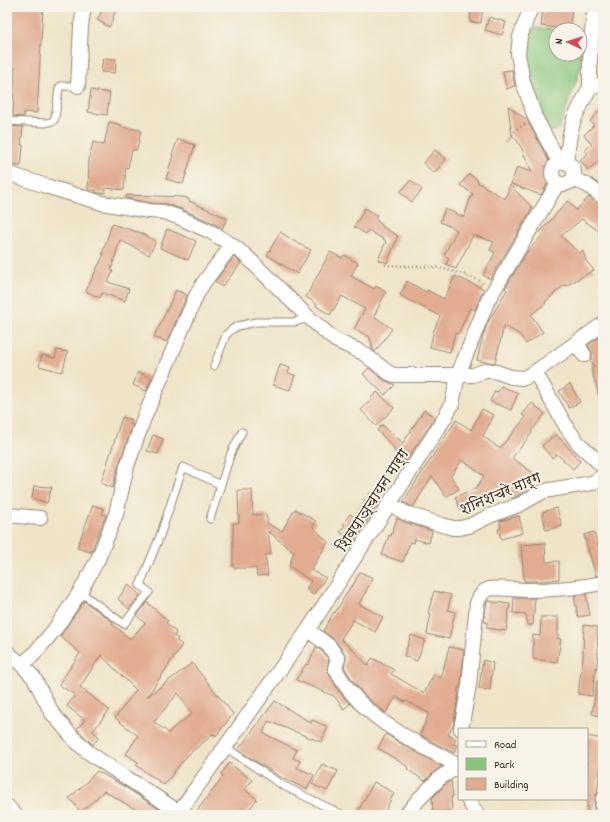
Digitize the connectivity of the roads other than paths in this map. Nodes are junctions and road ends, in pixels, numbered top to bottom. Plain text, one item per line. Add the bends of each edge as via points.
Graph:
1 (84, 7) edge
2 (531, 7) edge
3 (595, 7) edge
4 (78, 86) joint
5 (596, 86) edge
6 (7, 121) edge
7 (563, 162) junction
8 (7, 173) edge
9 (573, 179) junction
10 (558, 183) junction
11 (603, 197) edge
12 (232, 245) junction
13 (307, 316) junction
14 (602, 329) edge
15 (576, 343) junction
16 (584, 355) dead end
17 (214, 366) dead end
18 (535, 372) junction
19 (458, 375) junction
20 (242, 432) dead end
21 (603, 466) edge
22 (603, 476) edge
23 (221, 485) junction
24 (389, 503) junction
25 (7, 515) edge
26 (40, 518) dead end
27 (210, 519) dead end
28 (603, 583) edge
29 (80, 592) junction
30 (308, 630) junction
31 (7, 652) edge
32 (22, 664) junction
33 (462, 728) edge
34 (225, 747) junction
35 (458, 765) edge
36 (458, 767) edge
37 (603, 799) edge
38 (469, 800) edge
39 (7, 806) edge
40 (178, 814) edge
41 (15, 815) edge
42 (343, 815) edge
43 (406, 815) edge
44 (477, 815) edge
45 (602, 815) edge

1 - 4 street
2 - 7 street via 520,37 518,54 523,82 535,117
3 - 5 street via 590,59
4 - 6 lane via 59,88 53,121
5 - 7 street via 574,118
7 - 9 street via 569,163 573,169
7 - 10 street via 556,164 552,170 553,178
8 - 12 street via 102,203 164,212 211,232
9 - 10 street via 568,183
9 - 11 street via 587,185
10 - 19 street, शिवपाञ्चायन मार्ग via 488,300
12 - 13 street
12 - 29 street via 197,294 144,418 127,466 116,514 107,538
13 - 17 lane via 293,322 256,322 238,326 226,336
13 - 19 street via 335,340 363,353 390,374
14 - 15 street
15 - 16 street
15 - 18 street
18 - 19 street via 524,378 488,370 473,375
18 - 21 street via 567,428 578,443
19 - 24 street, शिवपाञ्चायन मार्ग via 452,404 444,419
20 - 23 lane via 231,453
22 - 24 street, शनिशचरे मार्ग via 592,483 542,492 520,504 460,528 405,513
23 - 27 lane
23 - 29 lane via 183,467 163,529 140,585 149,592 124,624
24 - 30 street, शिवपाञ्चायन मार्ग
25 - 26 street
28 - 33 street via 542,590 490,588 480,596 477,603
29 - 32 street via 55,629
30 - 34 street, शिवपाञ्चायन मार्ग
30 - 35 street via 329,646 338,659 335,668 340,679 370,712
31 - 32 street
32 - 40 street via 34,678 52,713 75,740 88,752
34 - 40 street, शिवपाञ्चायन मार्ग
34 - 42 lane via 282,785
36 - 43 street via 441,777
37 - 45 street
38 - 44 street
39 - 41 street

